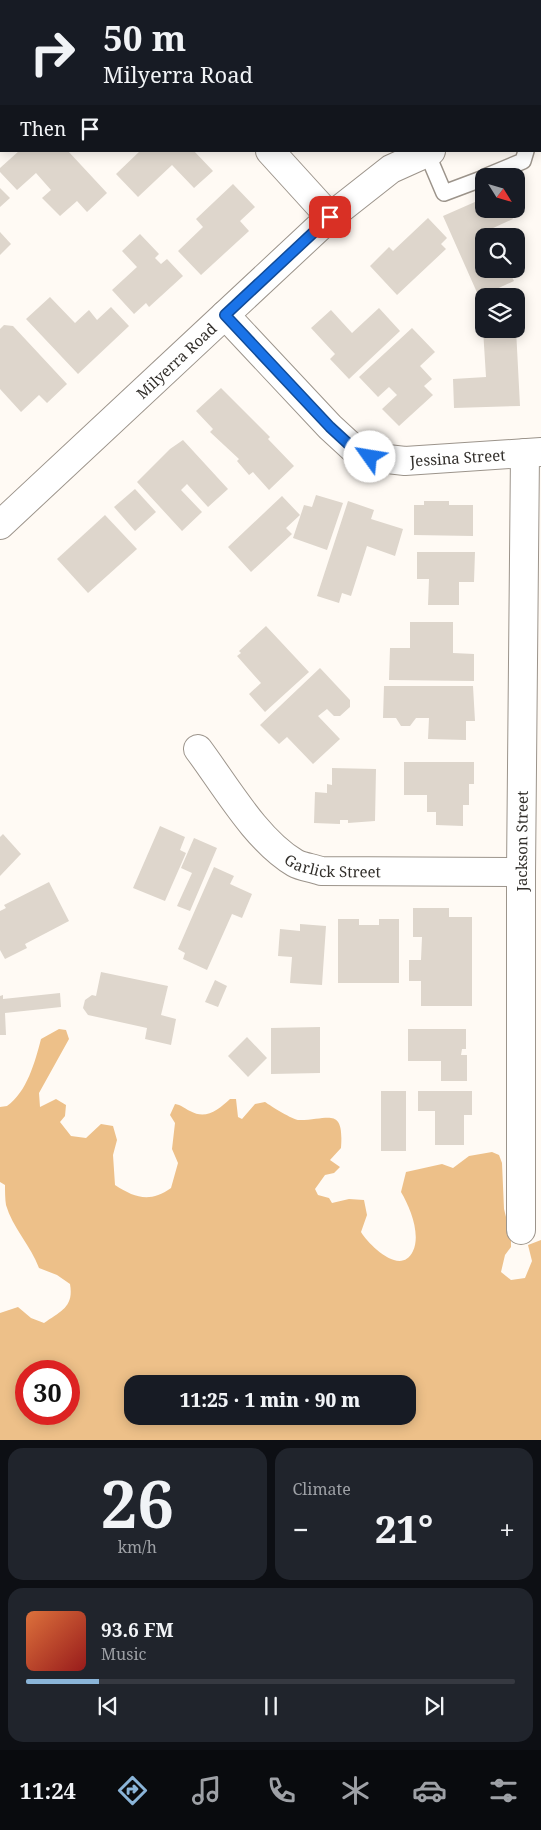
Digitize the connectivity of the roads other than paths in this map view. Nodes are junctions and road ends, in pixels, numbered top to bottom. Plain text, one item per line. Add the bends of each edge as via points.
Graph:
1 (271, 152) edge
2 (429, 152) edge
3 (526, 152) edge
4 (506, 168) edge
5 (475, 181) edge
6 (330, 217) junction
7 (225, 315) junction
8 (533, 453) edge
9 (0, 525) edge
10 (198, 749) dead end
11 (521, 872) junction
12 (521, 1230) dead end

1 - 6 street
2 - 5 lane via 444,193
2 - 6 street, Milyerra Road via 391,169
3 - 4 lane via 523,161
6 - 7 street, Milyerra Road
7 - 8 street, Jessina Street via 330,427 355,450 370,457 405,461
7 - 9 street, Milyerra Road
8 - 11 street, Jackson Street
10 - 11 street, Garlick Street via 256,827 296,863 321,871
11 - 12 street, Jackson Street

